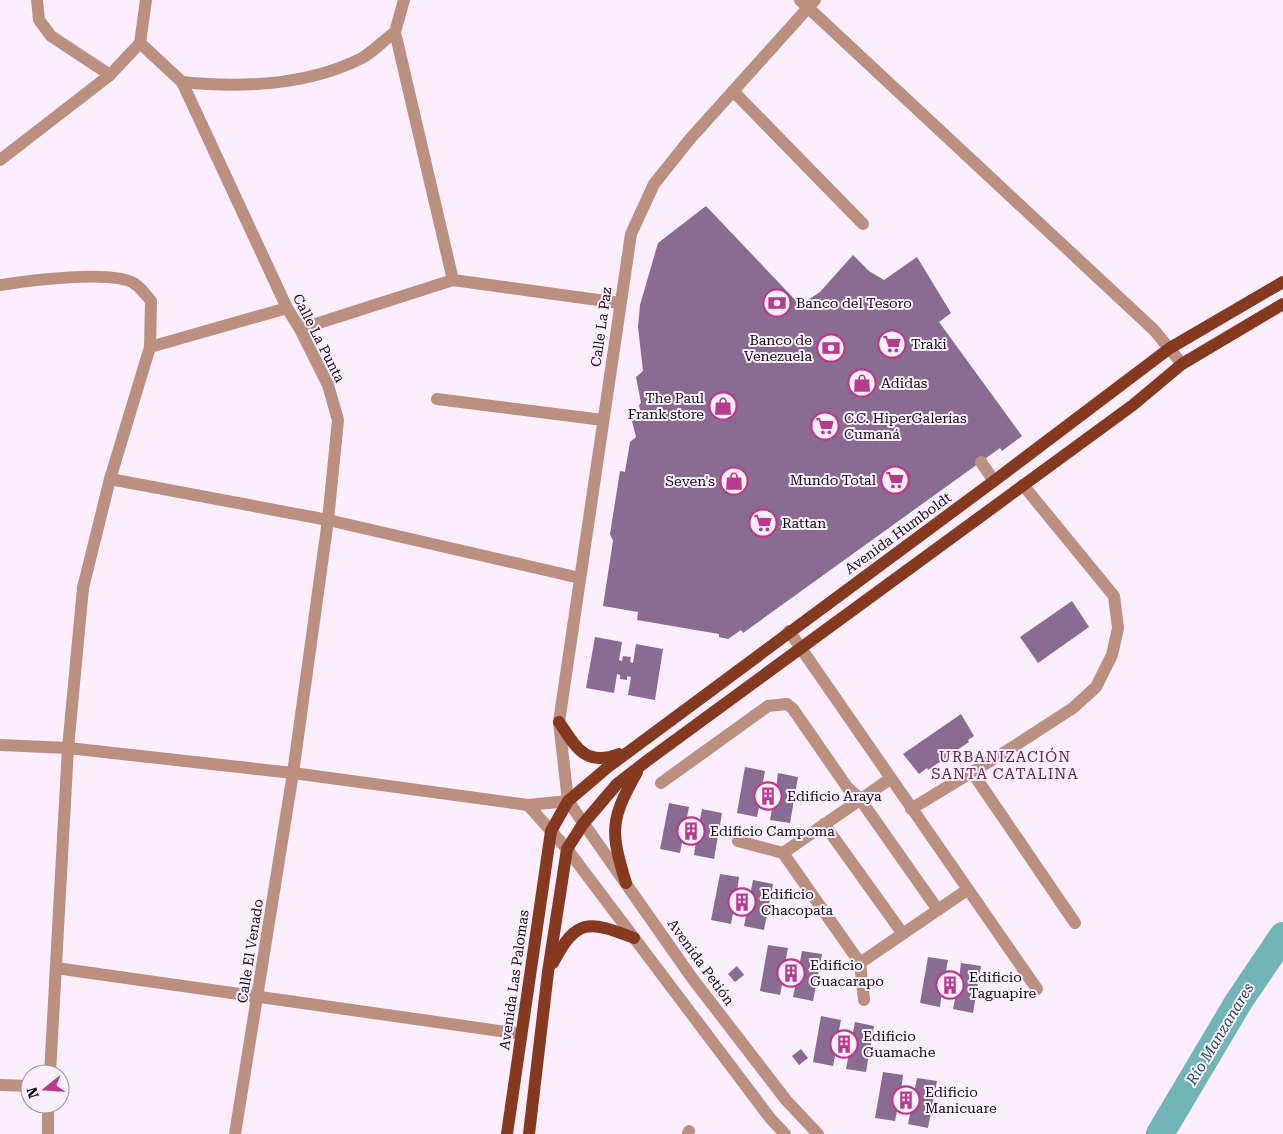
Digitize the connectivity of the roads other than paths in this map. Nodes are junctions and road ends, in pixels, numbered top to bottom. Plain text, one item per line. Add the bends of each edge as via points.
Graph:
1 (37, 0) edge
2 (146, 0) edge
3 (404, 0) edge
4 (808, 2) edge
5 (395, 32) junction
6 (140, 43) junction
7 (110, 75) junction
8 (182, 82) junction
9 (733, 91) junction
10 (0, 160) edge
11 (863, 224) dead end
12 (453, 280) junction
13 (1283, 282) edge
14 (0, 286) edge
15 (620, 303) junction
16 (1283, 304) edge
17 (287, 308) junction
18 (300, 329) junction
19 (150, 347) junction
20 (1170, 348) junction
21 (1182, 364) junction
22 (437, 399) dead end
23 (603, 420) junction
24 (981, 462) dead end
25 (110, 479) junction
26 (994, 481) junction
27 (1023, 486) junction
28 (328, 520) junction
29 (580, 578) junction
30 (790, 631) junction
31 (801, 648) junction
32 (559, 722) junction
33 (0, 746) edge
34 (68, 748) junction
35 (633, 748) junction
36 (641, 765) junction
37 (972, 772) junction
38 (294, 773) junction
39 (890, 779) junction
40 (661, 782) dead end
41 (860, 800) junction
42 (568, 801) junction
43 (528, 805) junction
44 (911, 809) junction
45 (583, 824) junction
46 (824, 824) junction
47 (551, 831) junction
48 (738, 841) dead end
49 (567, 849) junction
50 (783, 853) junction
51 (626, 883) junction
52 (967, 890) junction
53 (938, 910) junction
54 (1075, 923) dead end
55 (904, 934) junction
56 (634, 938) junction
57 (860, 964) junction
58 (56, 968) junction
59 (548, 972) junction
60 (1037, 989) dead end
61 (258, 995) junction
62 (864, 1000) dead end
63 (521, 1034) junction
64 (51, 1064) edge
65 (0, 1085) edge
66 (20, 1086) edge
67 (48, 1114) edge
68 (48, 1134) edge
69 (235, 1134) edge
70 (507, 1134) edge
71 (529, 1134) edge
72 (785, 1134) edge
73 (818, 1134) edge

1 - 7 street via 39,20 51,36
2 - 6 street
3 - 5 street
4 - 9 street, Calle La Paz
4 - 20 street
5 - 8 street via 362,58 318,74 279,82 226,86
5 - 12 street
6 - 7 street
6 - 8 street, Calle La Punta
7 - 10 street
8 - 17 street, Calle La Punta
9 - 11 street
9 - 15 street, Calle La Paz via 654,184 631,234
12 - 15 street
12 - 18 street
13 - 20 main road, Avenida Humboldt
14 - 19 street via 39,278 117,278 134,283 151,301
15 - 23 street, Calle La Paz
16 - 21 main road
17 - 18 street, Calle La Punta
17 - 19 street
18 - 28 street, Calle La Punta via 328,385 338,420
19 - 25 street
20 - 21 street
20 - 26 main road, Avenida Humboldt
21 - 27 main road
22 - 23 street
23 - 29 street, Calle La Paz
24 - 26 street
25 - 28 street
25 - 34 street via 83,588
26 - 30 main road, Avenida Humboldt
27 - 31 main road
27 - 37 street via 1114,596 1118,628 1112,655 1096,687 1073,708
28 - 29 street
28 - 38 street, Calle La Punta
29 - 32 street, Calle La Paz
30 - 31 street
30 - 35 main road, Avenida Humboldt
31 - 36 main road
31 - 39 street
32 - 35 main road via 578,750 590,758 606,759
32 - 42 street, Calle La Paz
33 - 34 street
34 - 38 street
34 - 58 street
35 - 42 main road, Avenida Humboldt
36 - 45 main road via 617,784
36 - 51 main road via 619,804 615,824 614,842
37 - 44 street
37 - 54 street
38 - 43 street
38 - 61 street, Calle El Venado
39 - 41 street
39 - 44 street
40 - 41 street via 768,706 787,704
41 - 46 street
41 - 53 street
42 - 43 street
42 - 45 street, Avenida Petión
42 - 47 main road, Avenida Humboldt
43 - 47 street
44 - 52 street
45 - 49 main road
45 - 51 street, Avenida Petión
46 - 50 street
46 - 55 street
47 - 49 street
47 - 63 main road, Avenida Las Palomas
48 - 50 street
49 - 56 street
49 - 59 main road
50 - 57 street
51 - 73 street, Avenida Petión via 692,978 786,1100
52 - 53 street
52 - 60 street
53 - 55 street
55 - 57 street
56 - 59 main road via 609,928 584,926 571,934
56 - 72 street
57 - 62 street
58 - 61 street
58 - 64 street
59 - 71 main road
61 - 63 street
61 - 69 street, Calle El Venado
63 - 70 main road, Avenida Las Palomas
65 - 66 street
67 - 68 street

